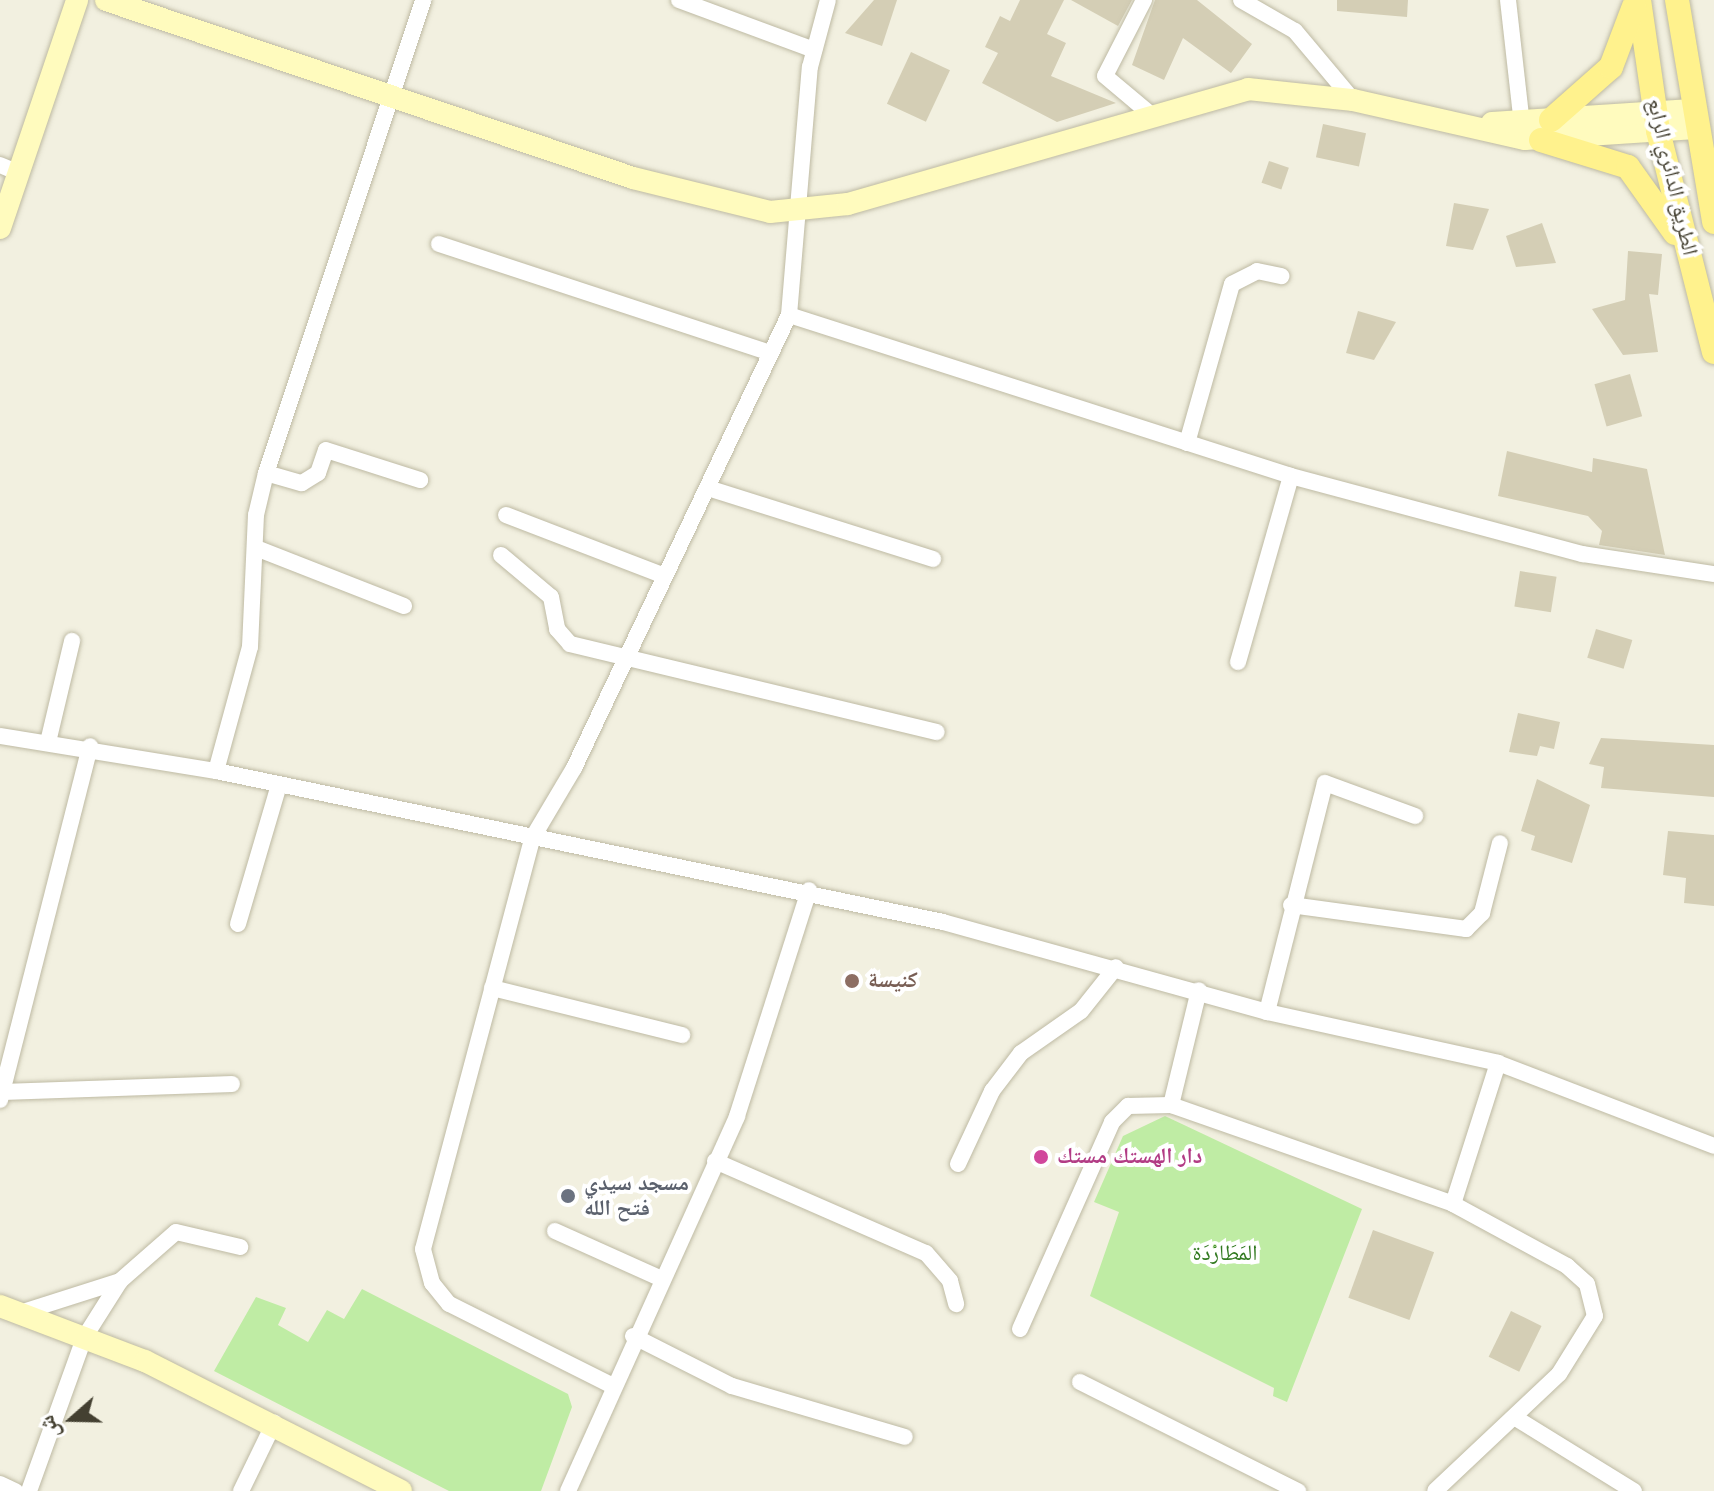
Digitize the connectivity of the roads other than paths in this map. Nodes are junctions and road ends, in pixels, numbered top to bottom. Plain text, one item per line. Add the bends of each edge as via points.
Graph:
1 (77, 0) edge
2 (106, 0) edge
3 (423, 0) edge
4 (679, 0) edge
5 (828, 0) edge
6 (1144, 0) edge
7 (1241, 0) edge
8 (1508, 0) edge
9 (1637, 0) edge
10 (1677, 0) edge
11 (814, 50) junction
12 (395, 95) junction
13 (1353, 100) junction
14 (1149, 113) junction
15 (1656, 120) junction
16 (1704, 120) edge
17 (1456, 124) junction
18 (1522, 124) junction
19 (1546, 130) junction
20 (9, 169) edge
21 (802, 212) junction
22 (1714, 222) edge
23 (0, 228) edge
24 (439, 244) dead end
25 (1693, 266) junction
26 (1281, 276) dead end
27 (789, 315) junction
28 (1714, 352) edge
29 (771, 353) junction
30 (1187, 443) junction
31 (266, 473) junction
32 (1291, 476) junction
33 (420, 480) dead end
34 (708, 488) junction
35 (506, 515) dead end
36 (256, 548) junction
37 (501, 555) dead end
38 (933, 559) dead end
39 (1714, 574) edge
40 (665, 576) junction
41 (404, 606) dead end
42 (72, 641) dead end
43 (626, 656) junction
44 (1238, 662) dead end
45 (937, 732) dead end
46 (0, 736) edge
47 (48, 742) junction
48 (90, 746) junction
49 (216, 771) junction
50 (279, 785) junction
51 (1415, 816) dead end
52 (533, 837) junction
53 (1500, 843) dead end
54 (809, 890) junction
55 (1291, 905) junction
56 (238, 924) dead end
57 (1116, 967) junction
58 (492, 988) junction
59 (1199, 990) junction
60 (1267, 1012) junction
61 (682, 1035) dead end
62 (1498, 1063) junction
63 (232, 1084) dead end
64 (2, 1096) edge
65 (1171, 1105) junction
66 (1714, 1146) edge
67 (715, 1161) junction
68 (958, 1164) dead end
69 (1453, 1204) junction
70 (555, 1231) dead end
71 (240, 1247) dead end
72 (662, 1279) junction
73 (120, 1281) junction
74 (956, 1304) dead end
75 (10, 1310) edge
76 (1020, 1329) dead end
77 (633, 1336) junction
78 (84, 1338) junction
79 (1080, 1382) dead end
80 (611, 1385) junction
81 (1514, 1417) junction
82 (274, 1423) junction
83 (905, 1437) dead end
84 (0, 1484) edge
85 (390, 1489) edge
86 (15, 1491) edge
87 (29, 1491) edge
88 (241, 1491) edge
89 (568, 1491) edge
90 (1298, 1491) edge
91 (1435, 1491) edge
92 (1634, 1491) edge

1 - 20 street
2 - 12 street
3 - 12 street
4 - 11 street
5 - 11 street
6 - 14 street via 1105,76
7 - 13 street via 1295,31
8 - 18 street
9 - 15 main road, الطريق الدائري الرابع
9 - 19 main road via 1611,67
10 - 16 main road, الطريق الدائري الرابع
11 - 21 street
12 - 21 street via 676,191
12 - 31 street
13 - 14 street via 1272,88
13 - 17 street
14 - 21 street via 908,188
15 - 16 street
15 - 19 street
15 - 25 main road, الطريق الدائري الرابع
16 - 22 main road, الطريق الدائري الرابع
17 - 18 street
17 - 19 street
18 - 19 street
19 - 25 main road via 1628,167 1654,194
20 - 23 street
21 - 27 street
24 - 29 street
25 - 28 main road, الطريق الدائري الرابع
26 - 30 street via 1257,271 1232,284
27 - 29 street
27 - 30 street
29 - 34 street
30 - 32 street
31 - 33 street via 302,483 318,473 326,450
31 - 36 street
32 - 39 street via 1583,554
32 - 44 street
34 - 38 street
34 - 40 street
35 - 40 street
36 - 41 street
36 - 49 street via 250,647
37 - 43 street via 551,597 557,629 570,644
40 - 43 street
42 - 47 street
43 - 45 street
43 - 52 street
46 - 47 street
47 - 48 street
48 - 49 street
48 - 64 street
49 - 50 street
50 - 52 street
50 - 56 street
51 - 55 street via 1325,783
52 - 54 street
52 - 58 street
53 - 55 street via 1482,913 1466,929
54 - 57 street
54 - 67 street via 737,1116
55 - 60 street
57 - 59 street
57 - 68 street via 1081,1011 1021,1053 992,1091
58 - 61 street
58 - 80 street via 423,1249 426,1270 449,1304
59 - 60 street
59 - 65 street
60 - 62 street
62 - 66 street
62 - 69 street
63 - 64 street
65 - 69 street
65 - 76 street via 1128,1106 1112,1122
67 - 72 street
67 - 74 street via 926,1253 950,1281
69 - 81 street via 1567,1266 1594,1299 1589,1333
70 - 72 street
71 - 73 street via 176,1232
72 - 77 street
73 - 75 street
73 - 78 street
75 - 78 street
77 - 80 street
77 - 83 street via 732,1386
78 - 82 street
78 - 87 street
79 - 90 street
80 - 89 street
81 - 91 street
81 - 92 street
82 - 85 street
82 - 88 street
84 - 86 street

